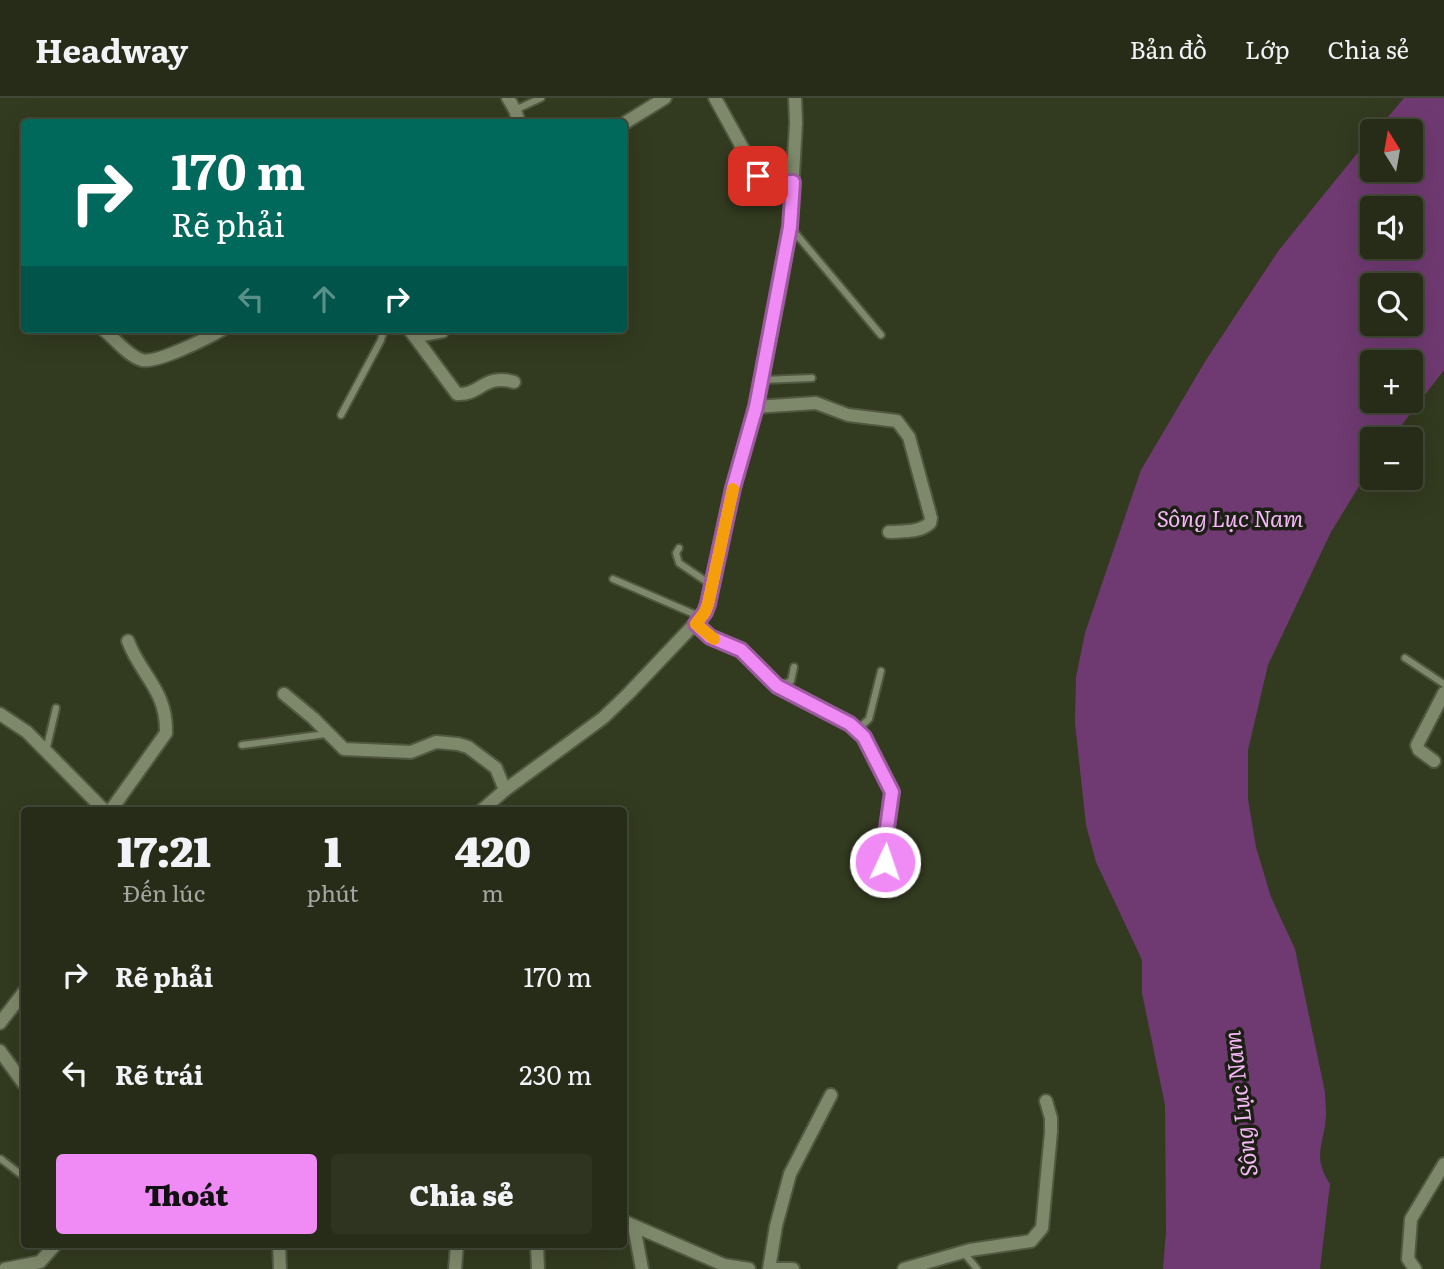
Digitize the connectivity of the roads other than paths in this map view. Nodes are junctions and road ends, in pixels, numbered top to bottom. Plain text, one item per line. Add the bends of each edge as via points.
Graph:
1 (508, 98) edge
2 (541, 98) edge
3 (665, 98) edge
4 (715, 98) edge
5 (795, 98) edge
6 (517, 116) edge
7 (627, 122) edge
8 (793, 182) junction
9 (790, 227) junction
10 (108, 333) edge
11 (215, 333) edge
12 (382, 333) edge
13 (412, 333) edge
14 (444, 334) dead end
15 (881, 335) dead end
16 (418, 340) junction
17 (812, 378) dead end
18 (762, 380) junction
19 (514, 382) dead end
20 (756, 407) junction
21 (341, 415) dead end
22 (889, 532) dead end
23 (679, 548) dead end
24 (614, 579) dead end
25 (712, 585) junction
26 (699, 621) junction
27 (128, 641) dead end
28 (1405, 658) dead end
29 (793, 667) dead end
30 (881, 671) dead end
31 (1444, 684) edge
32 (777, 686) junction
33 (1444, 693) edge
34 (284, 694) dead end
35 (56, 708) dead end
36 (0, 714) edge
37 (857, 730) junction
38 (328, 733) junction
39 (242, 745) dead end
40 (46, 751) junction
41 (1434, 761) dead end
42 (505, 790) junction
43 (101, 807) edge
44 (113, 807) edge
45 (485, 807) edge
46 (894, 868) dead end
47 (21, 996) edge
48 (0, 1023) edge
49 (0, 1051) edge
50 (21, 1080) edge
51 (831, 1096) dead end
52 (1046, 1101) dead end
53 (1, 1158) edge
54 (1444, 1164) edge
55 (21, 1175) edge
56 (629, 1223) edge
57 (279, 1248) edge
58 (457, 1248) edge
59 (537, 1248) edge
60 (962, 1252) junction
61 (46, 1263) edge
62 (5, 1269) edge
63 (280, 1269) edge
64 (455, 1269) edge
65 (538, 1269) edge
66 (642, 1269) edge
67 (749, 1269) edge
68 (769, 1269) edge
69 (793, 1269) edge
70 (904, 1269) edge
71 (977, 1269) edge
72 (1415, 1269) edge

1 - 6 street
2 - 6 lane
3 - 7 street
4 - 8 street via 758,176 768,183
5 - 8 street
8 - 9 street
9 - 15 lane
9 - 18 street
10 - 11 street via 145,361
12 - 21 lane
13 - 16 street
14 - 16 lane
16 - 19 street via 457,394 498,378
17 - 18 lane
18 - 20 street
20 - 22 street via 816,403 848,415 897,421 909,437 931,518 925,527
20 - 25 street
23 - 25 lane via 679,563
24 - 26 lane
25 - 26 street
26 - 32 street via 710,637 741,650
26 - 42 street via 603,718
27 - 44 street via 157,690 166,733
28 - 31 lane
29 - 32 lane via 791,681
30 - 37 lane via 869,719
32 - 37 street
33 - 41 street via 1417,744
34 - 38 street
35 - 40 lane
36 - 40 street
37 - 46 street via 892,792 884,857
38 - 39 lane
38 - 42 street via 351,750 411,752 436,742 458,744 496,768
40 - 43 street
42 - 45 street
47 - 48 street
49 - 50 street
51 - 68 street via 790,1174
52 - 60 street via 1051,1132 1039,1235 1031,1241
53 - 55 lane
54 - 72 street via 1411,1219 1408,1259
56 - 66 street
56 - 67 street via 724,1265
57 - 63 street
58 - 64 street
59 - 65 street
60 - 70 street
60 - 71 lane
61 - 62 street
68 - 69 street

